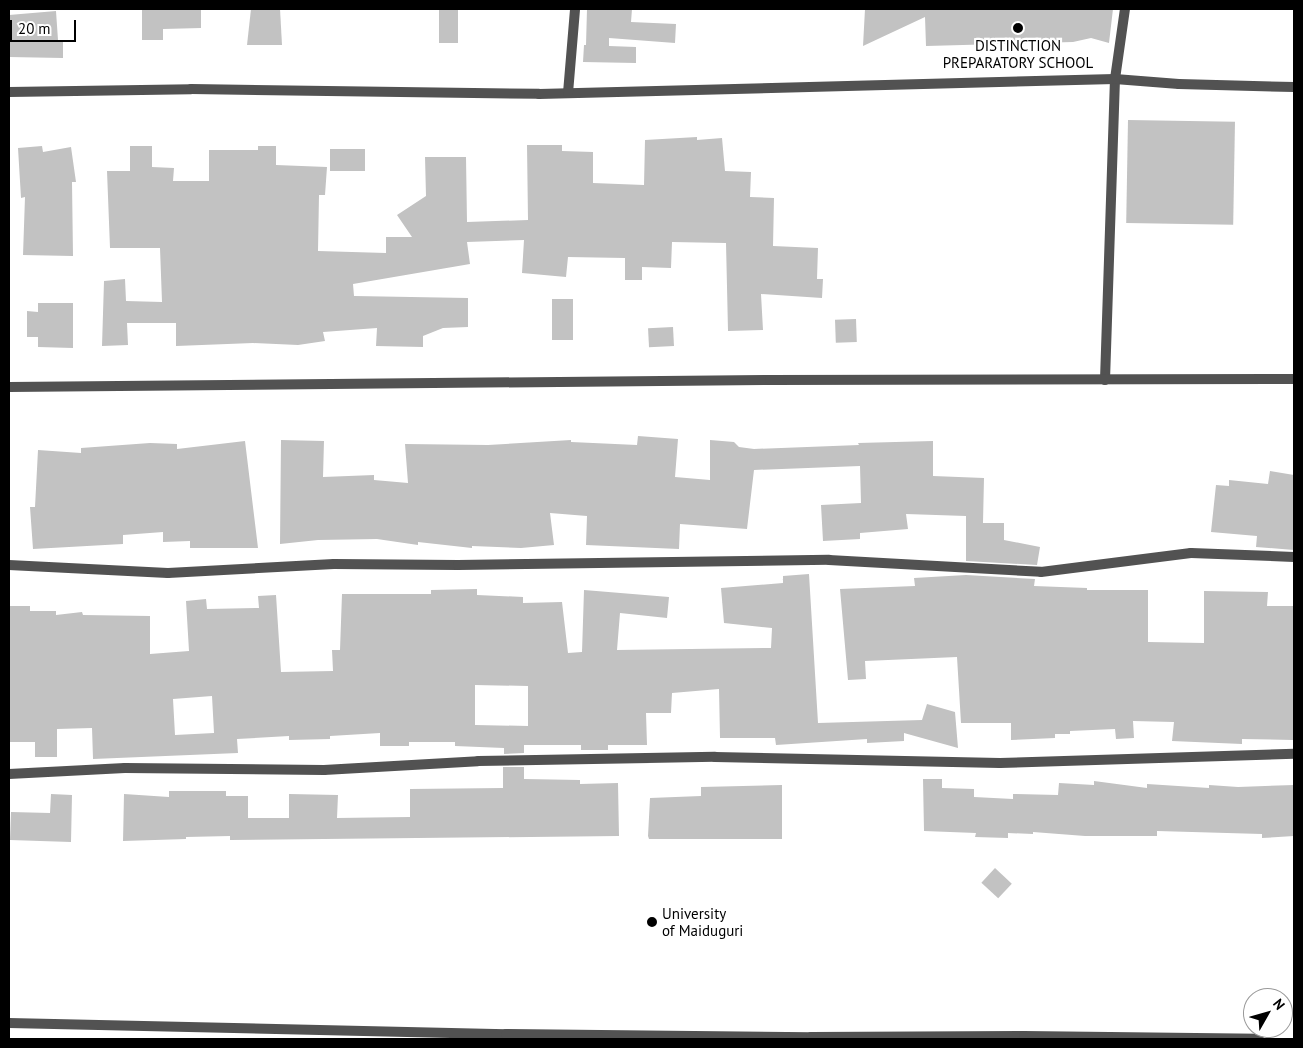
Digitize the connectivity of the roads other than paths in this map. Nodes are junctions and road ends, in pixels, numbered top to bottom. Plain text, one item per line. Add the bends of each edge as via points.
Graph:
1 (575, 9) edge
2 (1125, 9) edge
3 (1115, 79) junction
4 (1294, 87) edge
5 (9, 92) edge
6 (568, 93) junction
7 (1294, 379) edge
8 (1105, 380) junction
9 (9, 387) edge
10 (1294, 557) edge
11 (9, 565) edge
12 (1294, 754) edge
13 (9, 774) edge
14 (9, 1023) edge
15 (940, 1038) edge
16 (1259, 1039) edge

1 - 6 street
2 - 3 street
3 - 4 street
3 - 6 street
3 - 8 street
5 - 6 street via 191,89
7 - 8 street
8 - 9 street
10 - 11 street via 1191,553 1041,572 829,560 334,564 168,573
12 - 13 street via 1000,763 705,757 478,761 324,770 125,768
14 - 15 street
15 - 16 street

